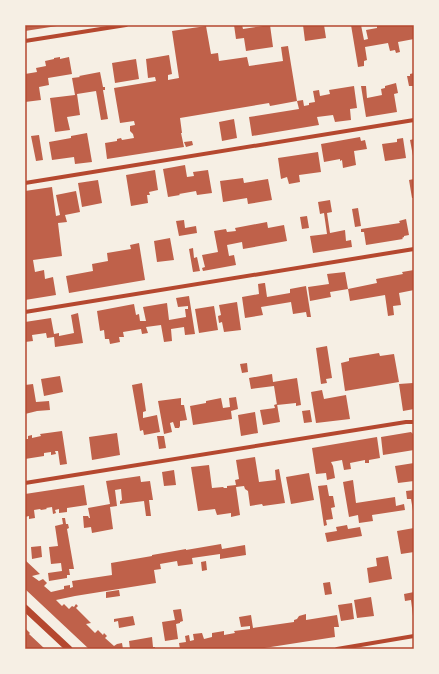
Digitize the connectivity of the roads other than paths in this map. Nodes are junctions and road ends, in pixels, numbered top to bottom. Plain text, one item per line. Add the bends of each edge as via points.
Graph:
1 (126, 25) edge
2 (25, 41) edge
3 (414, 120) edge
4 (25, 183) edge
5 (414, 249) edge
6 (25, 312) edge
7 (414, 422) edge
8 (25, 483) edge
9 (25, 608) edge
10 (414, 636) edge
11 (69, 649) edge
12 (337, 649) edge

1 - 2 street
3 - 4 street
5 - 6 street
7 - 8 street
9 - 11 street
10 - 12 street

